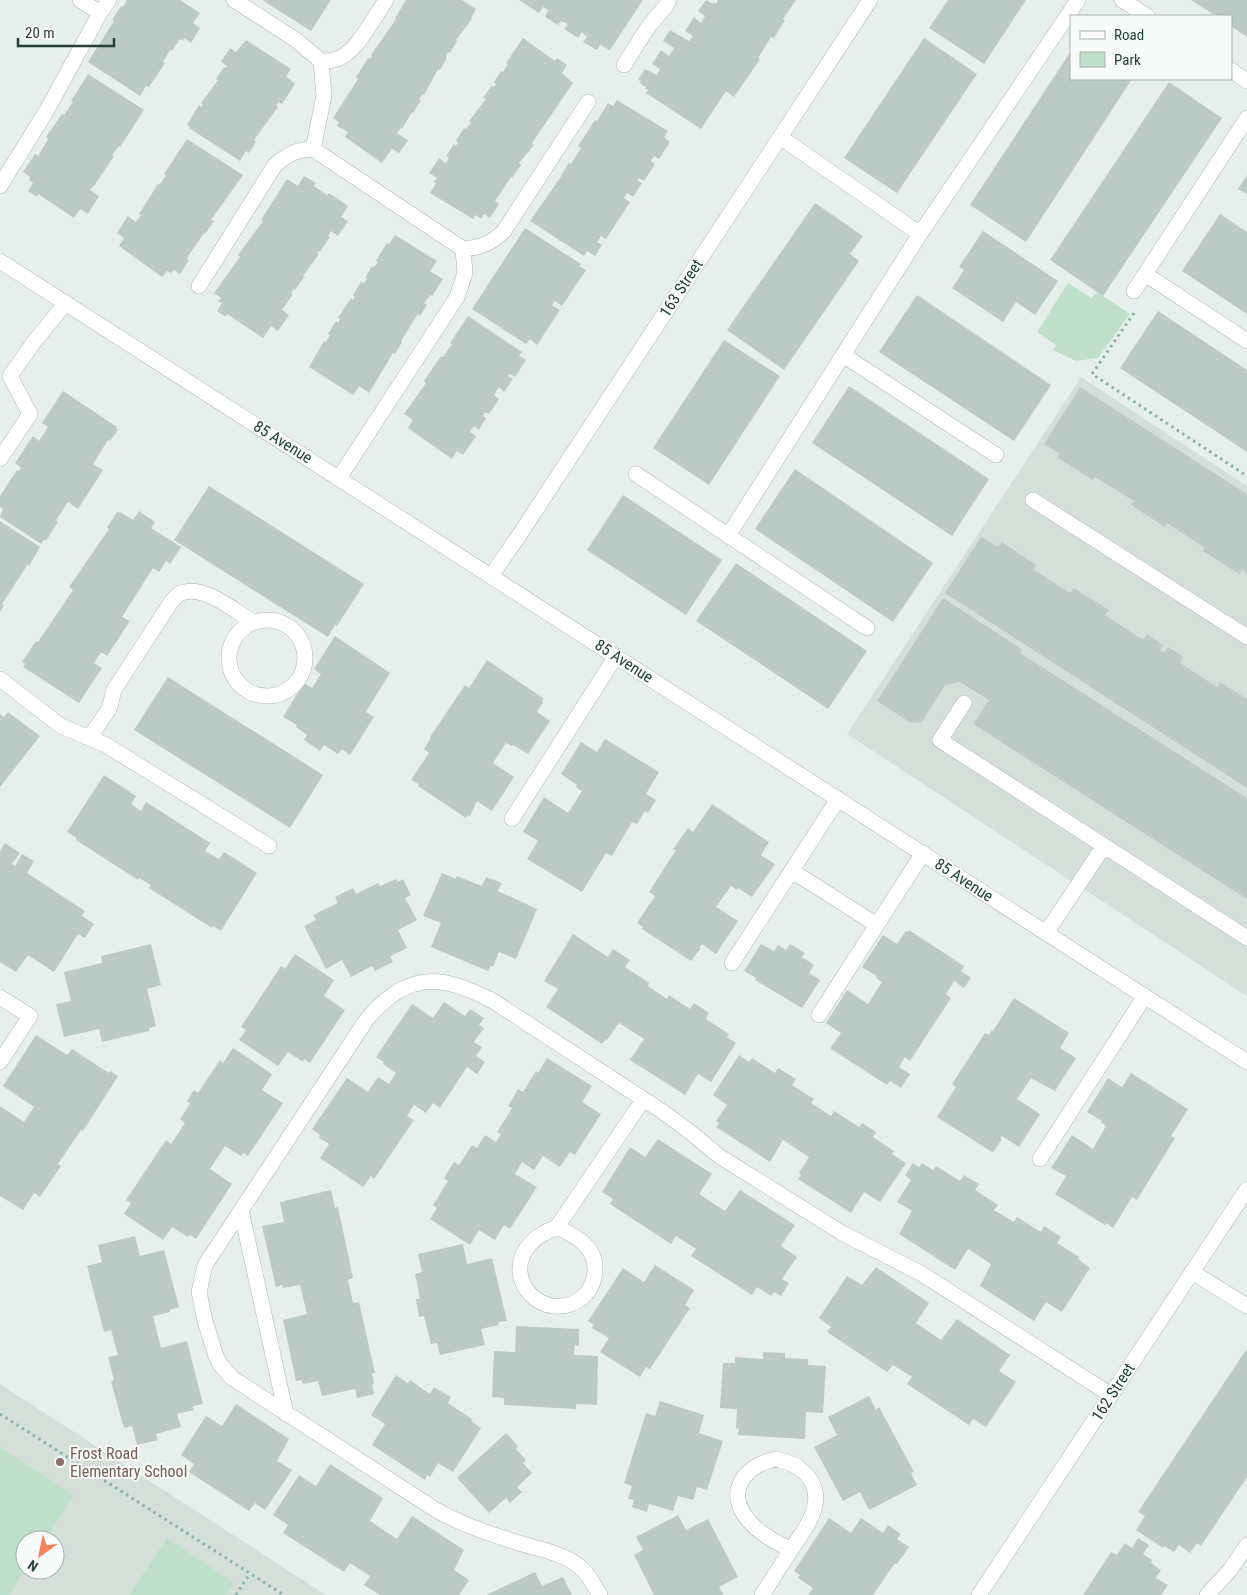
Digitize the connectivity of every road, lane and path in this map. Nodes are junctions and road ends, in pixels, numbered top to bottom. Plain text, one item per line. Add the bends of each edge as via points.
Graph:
1 (80, 0) edge
2 (109, 0) edge
3 (234, 0) edge
4 (386, 0) edge
5 (669, 0) edge
6 (870, 0) edge
7 (1078, 0) edge
8 (1122, 0) edge
9 (100, 12) junction
10 (1145, 15) edge
11 (322, 61) junction
12 (624, 66) dead end
13 (1232, 71) edge
14 (1247, 81) edge
15 (588, 102) dead end
16 (1247, 118) edge
17 (780, 137) junction
18 (313, 149) junction
19 (0, 186) edge
20 (920, 234) junction
21 (463, 249) junction
22 (0, 261) edge
23 (1145, 274) junction
24 (199, 286) dead end
25 (1134, 291) joint
26 (65, 304) junction
27 (1247, 341) edge
28 (843, 355) junction
29 (5, 376) edge
30 (996, 455) dead end
31 (0, 459) edge
32 (636, 474) dead end
33 (1247, 476) edge
34 (339, 478) junction
35 (1033, 500) dead end
36 (728, 536) junction
37 (491, 576) junction
38 (253, 622) junction
39 (867, 628) dead end
40 (1247, 637) edge
41 (616, 656) junction
42 (0, 679) edge
43 (964, 703) dead end
44 (90, 737) junction
45 (838, 799) junction
46 (512, 819) dead end
47 (269, 846) dead end
48 (1104, 846) junction
49 (923, 853) junction
50 (792, 871) junction
51 (877, 926) junction
52 (1046, 933) junction
53 (1247, 938) edge
54 (732, 963) dead end
55 (1145, 996) junction
56 (0, 997) edge
57 (818, 1015) dead end
58 (0, 1062) edge
59 (1247, 1062) edge
60 (643, 1100) junction
61 (1040, 1159) dead end
62 (1247, 1189) edge
63 (241, 1210) junction
64 (557, 1227) junction
65 (1192, 1272) junction
66 (1247, 1306) edge
67 (1112, 1395) junction
68 (0, 1414) edge
69 (286, 1414) junction
70 (1247, 1545) edge
71 (791, 1550) junction
72 (250, 1573) junction
73 (236, 1595) edge
74 (284, 1595) edge
75 (600, 1595) edge
76 (762, 1595) edge
77 (979, 1595) edge
78 (1207, 1595) edge

1 - 9 street
2 - 9 street
3 - 11 street
4 - 11 street via 350,51 334,60
5 - 12 street
6 - 17 street, 163 Street
7 - 20 street
8 - 10 street
9 - 19 street via 47,110
11 - 18 street via 324,96
13 - 14 street
15 - 21 street via 504,231 486,245
16 - 23 street
17 - 20 street
17 - 37 street, 163 Street
18 - 21 street
18 - 24 street via 291,153 275,165
20 - 28 street
21 - 34 street via 465,273 457,297
22 - 26 street, 85 Avenue
23 - 25 street
23 - 27 street
25 - 33 path via 1136,310 1092,374
26 - 29 street
26 - 34 street, 85 Avenue
28 - 30 street
28 - 36 street
29 - 31 street via 30,414
32 - 36 street
34 - 37 street, 85 Avenue
35 - 40 street
36 - 39 street
37 - 41 street, 85 Avenue
38 - 38 street via 234,638 229,662 232,674 240,684 261,695 286,691 303,672 304,647 290,627 278,621
38 - 44 street via 200,592 180,594 171,602 114,690 109,709
41 - 45 street, 85 Avenue
41 - 46 street
42 - 44 street via 61,726
43 - 48 street via 940,740
44 - 47 street
45 - 49 street, 85 Avenue
45 - 50 street
48 - 52 street
48 - 53 street
49 - 51 street
49 - 52 street, 85 Avenue
50 - 51 street
50 - 54 street
51 - 57 street
52 - 55 street, 85 Avenue
55 - 59 street, 85 Avenue
55 - 61 street
56 - 58 street via 30,1016
60 - 63 street via 493,1001 449,983 415,983 389,996 367,1019
60 - 64 street
60 - 67 street via 678,1122 719,1156 842,1233 922,1274
62 - 65 street, 162 Street
63 - 69 street
63 - 69 street via 202,1274 199,1292 205,1321 216,1356 232,1378
64 - 64 street via 532,1241 525,1250 520,1274 530,1296 540,1303 564,1306 576,1302 593,1284 594,1258 579,1239
65 - 66 street
65 - 67 street, 162 Street
67 - 77 street, 162 Street
68 - 72 path
69 - 75 street via 451,1519 573,1562 587,1574
70 - 78 street
71 - 71 street via 749,1522 738,1501 744,1477 763,1462 776,1459 790,1462 810,1478 815,1490 811,1516
71 - 76 street
72 - 73 path
72 - 74 path

